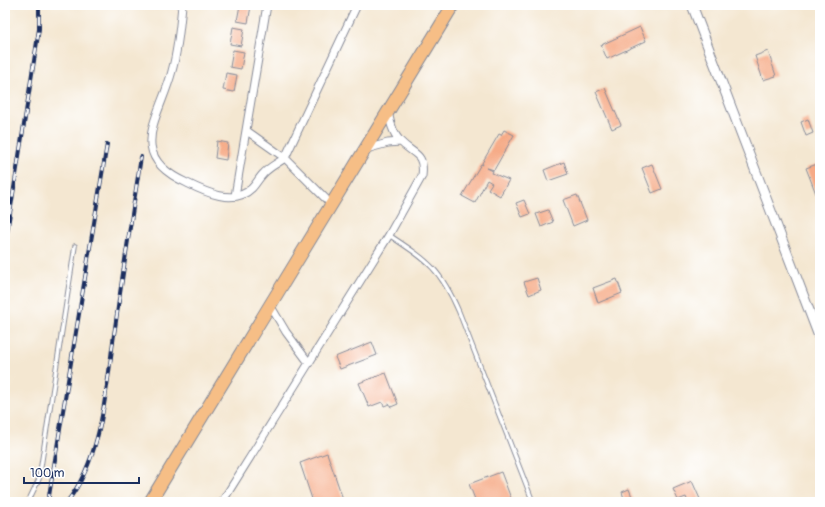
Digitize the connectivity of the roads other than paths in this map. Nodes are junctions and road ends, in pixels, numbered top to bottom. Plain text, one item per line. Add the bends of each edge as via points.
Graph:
1 (182, 5) edge
2 (267, 5) edge
3 (357, 5) edge
4 (453, 5) edge
5 (692, 5) edge
6 (387, 111) junction
7 (247, 131) junction
8 (400, 142) junction
9 (364, 150) junction
10 (285, 158) junction
11 (235, 196) junction
12 (331, 204) junction
13 (389, 235) junction
14 (75, 246) dead end
15 (270, 305) junction
16 (820, 339) edge
17 (309, 364) junction
18 (28, 502) edge
19 (150, 502) edge
20 (222, 502) edge
21 (533, 502) edge

1 - 11 street via 173,70 151,131 152,153 158,164 173,177 219,196
2 - 7 street
3 - 10 street
4 - 6 highway
5 - 16 street
6 - 8 street
6 - 9 highway
7 - 10 street
7 - 11 street
8 - 9 street via 388,142
8 - 13 street via 417,153 421,159 422,176
9 - 12 highway
10 - 11 street via 266,170 251,190
10 - 12 street
12 - 15 highway
13 - 17 street
13 - 21 lane via 429,263 445,282
14 - 18 lane via 39,479
15 - 17 street
15 - 19 highway
17 - 20 street

